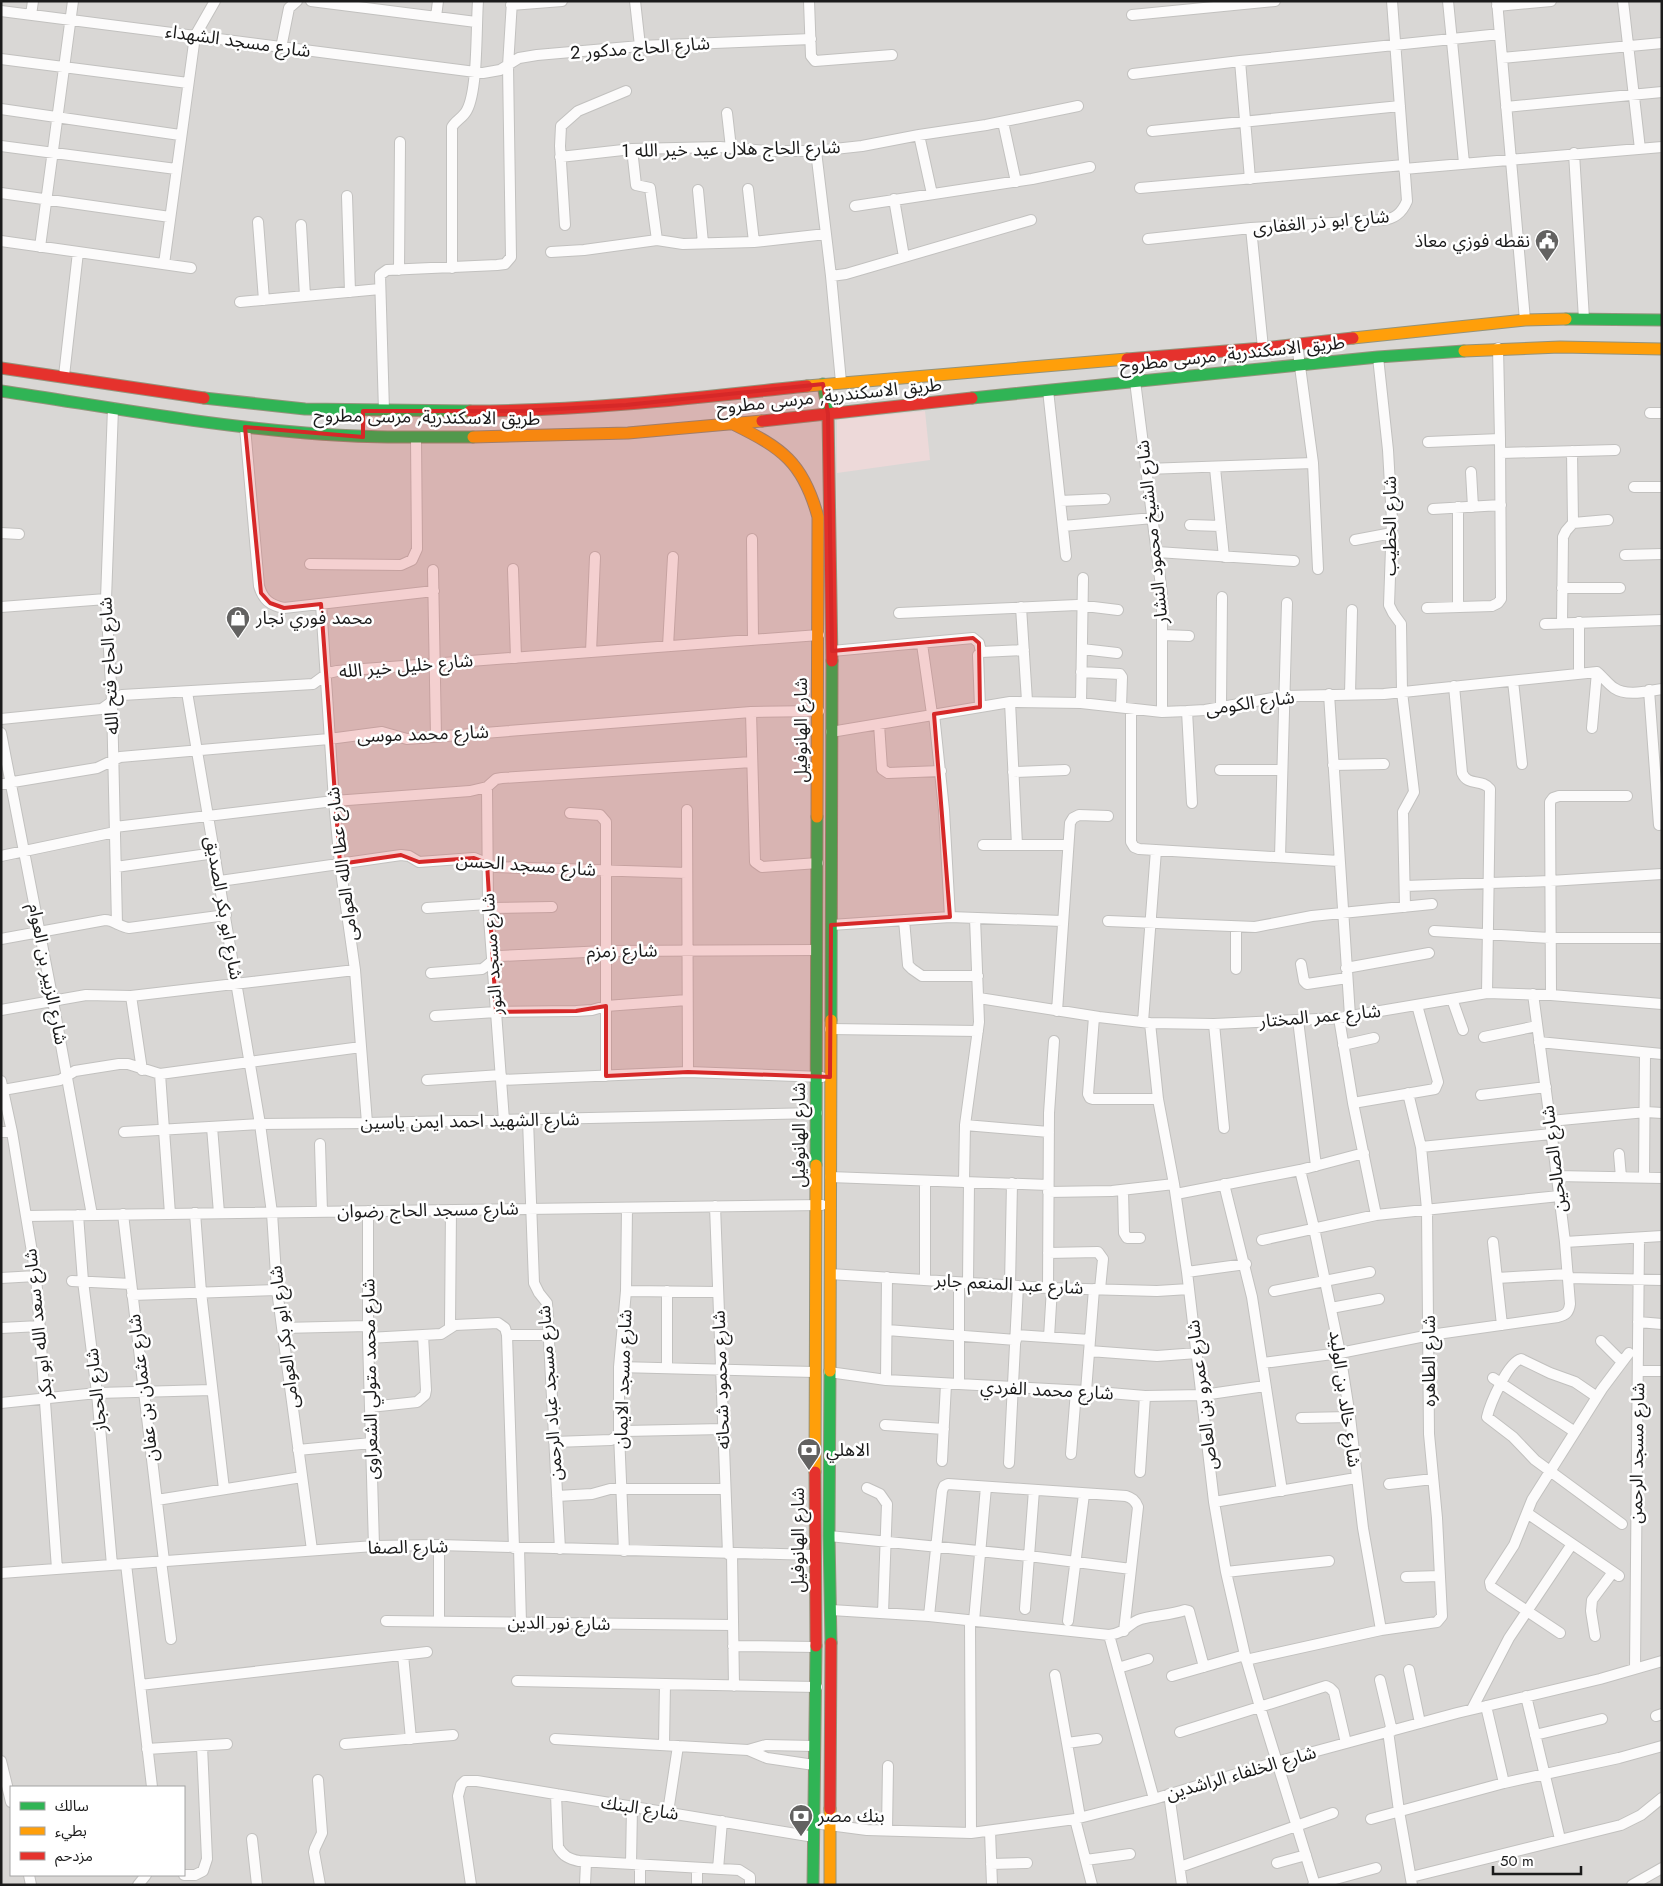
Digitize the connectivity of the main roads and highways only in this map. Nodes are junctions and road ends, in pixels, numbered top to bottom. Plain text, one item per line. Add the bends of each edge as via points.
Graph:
1 (1662, 320) edge
2 (1662, 349) edge
3 (1, 368) edge
4 (824, 384) junction
5 (1, 391) edge
6 (828, 414) junction
7 (305, 421) junction
8 (363, 424) junction
9 (733, 424) junction
10 (814, 1885) edge
11 (830, 1885) edge

1 - 4 main road, طريق الاسكندرية, مرسى مطروح via 1525,320 1263,348
2 - 6 main road, طريق الاسكندرية, مرسى مطروح via 1560,346 1378,357
3 - 7 main road, طريق الاسكندرية, مرسى مطروح via 238,403
4 - 6 main road, شارع الهانوفيل
4 - 8 main road, طريق الاسكندرية, مرسى مطروح via 616,406 521,411 384,411
5 - 7 main road, طريق الاسكندرية, مرسى مطروح via 245,427
6 - 9 main road, طريق الاسكندرية, مرسى مطروح
6 - 11 main road, شارع الهانوفيل via 832,651
7 - 8 main road, طريق الاسكندرية, مرسى مطروح
7 - 8 main road, طريق الاسكندرية, مرسى مطروح
8 - 9 main road, طريق الاسكندرية, مرسى مطروح via 416,438 628,433
9 - 10 main road, شارع الهانوفيل via 774,445 790,460 813,496 818,517

